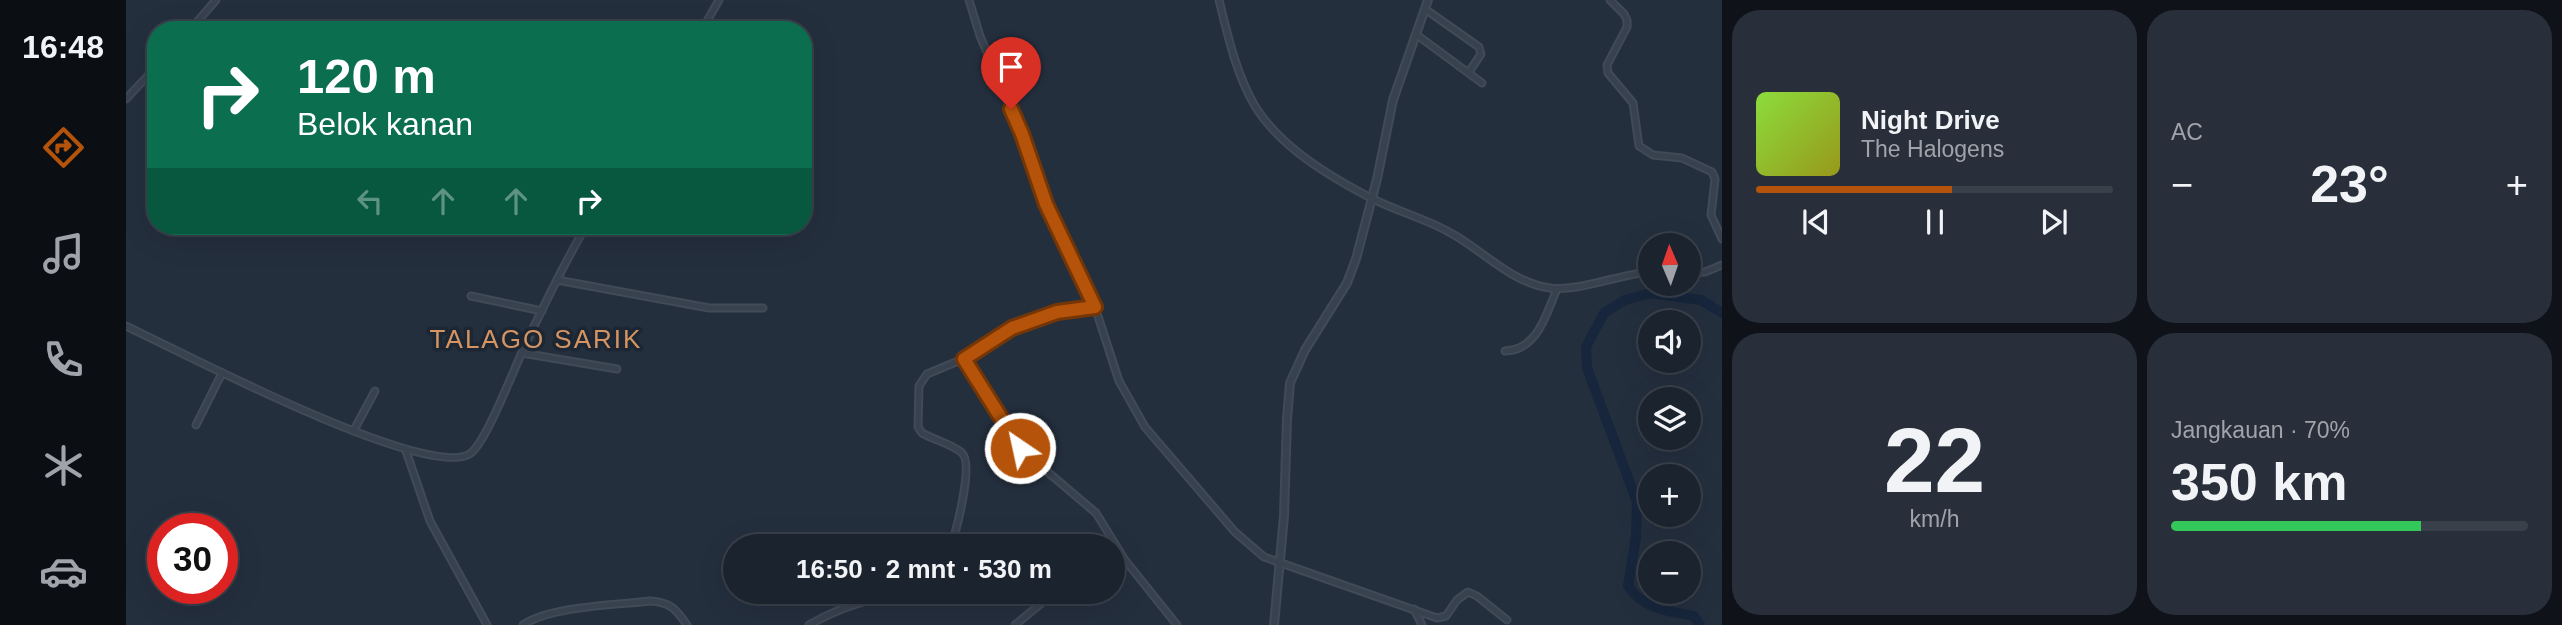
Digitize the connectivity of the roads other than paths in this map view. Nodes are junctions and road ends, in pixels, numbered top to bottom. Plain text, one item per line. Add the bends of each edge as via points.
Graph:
1 (216, 0) edge
2 (719, 0) edge
3 (969, 0) edge
4 (1219, 0) edge
5 (1428, 0) edge
6 (1610, 0) edge
7 (1425, 9) junction
8 (198, 21) edge
9 (707, 21) edge
10 (1417, 35) junction
11 (1469, 72) junction
12 (147, 77) edge
13 (1482, 82) dead end
14 (126, 99) edge
15 (1373, 199) junction
16 (581, 235) edge
17 (1722, 239) edge
18 (1722, 265) edge
19 (1701, 272) edge
20 (1638, 274) edge
21 (557, 280) junction
22 (1557, 289) junction
23 (471, 296) dead end
24 (1095, 307) junction
25 (763, 308) dead end
26 (542, 311) junction
27 (126, 327) edge
28 (1505, 351) dead end
29 (522, 353) junction
30 (964, 359) junction
31 (617, 369) dead end
32 (222, 373) junction
33 (375, 391) dead end
34 (196, 425) dead end
35 (354, 429) junction
36 (406, 451) junction
37 (954, 534) edge
38 (1107, 534) edge
39 (1125, 560) edge
40 (1278, 563) junction
41 (854, 604) edge
42 (1040, 604) edge
43 (1414, 609) junction
44 (1507, 620) dead end
45 (487, 625) edge
46 (523, 625) edge
47 (687, 625) edge
48 (808, 625) edge
49 (1015, 625) edge
50 (1177, 625) edge
51 (1274, 625) edge
52 (1422, 625) edge

1 - 8 street
2 - 9 street
3 - 24 street via 1046,204
4 - 15 street via 1234,60 1254,105 1274,131
5 - 7 street
6 - 17 street via 1627,20 1608,72 1633,103 1639,146 1712,172 1712,215
7 - 10 street
7 - 11 street via 1479,47 1481,54
10 - 11 street
10 - 15 street via 1393,100
11 - 13 street
12 - 14 street
15 - 22 street via 1450,232 1521,279
15 - 40 street via 1347,283 1293,373
16 - 21 street
18 - 19 street
20 - 22 street
21 - 25 street via 709,309
21 - 26 street
22 - 28 street via 1543,326 1528,344
23 - 26 street
24 - 30 street via 1057,312 1012,328
24 - 40 street via 1119,381 1145,427 1235,532
26 - 29 street
27 - 32 street
29 - 31 street
29 - 36 street via 471,453 441,456
30 - 37 street via 927,374 919,386 918,427 966,458
30 - 38 street via 1020,448 1092,508
32 - 34 street
32 - 35 street
33 - 35 street
35 - 36 street
36 - 45 street via 430,521
39 - 50 street
40 - 43 street
40 - 51 street
41 - 48 street
42 - 49 street
43 - 44 street via 1442,618 1468,592
43 - 52 street
46 - 47 street via 561,612 650,601 672,606

